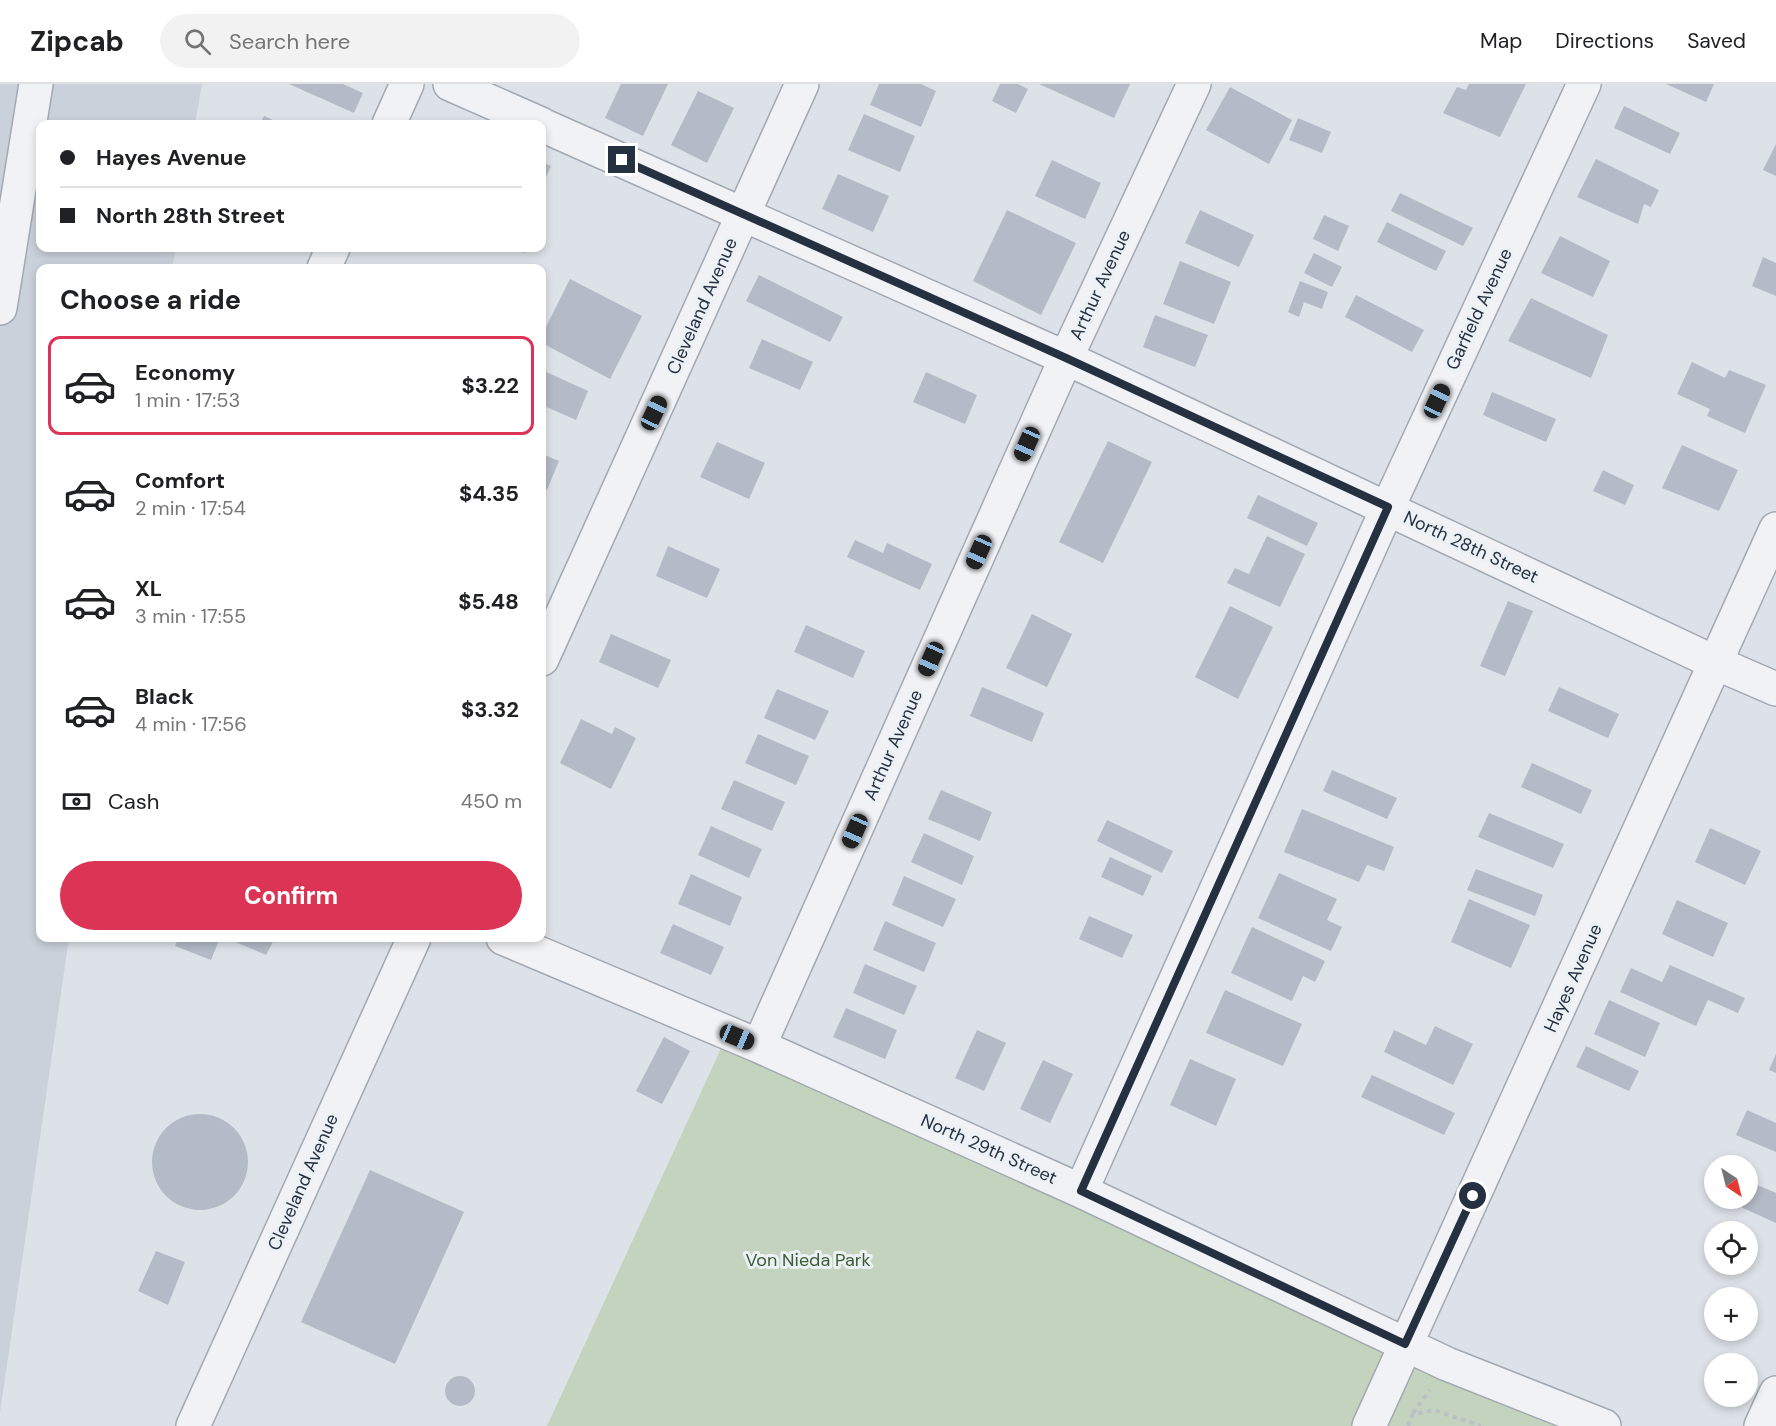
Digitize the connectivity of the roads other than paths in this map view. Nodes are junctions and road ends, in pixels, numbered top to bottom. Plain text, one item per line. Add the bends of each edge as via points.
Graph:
1 (36, 84) edge
2 (407, 84) edge
3 (450, 84) edge
4 (802, 84) edge
5 (1194, 84) edge
6 (1584, 84) edge
7 (391, 120) edge
8 (530, 120) edge
9 (546, 127) edge
10 (743, 214) junction
11 (0, 308) edge
12 (1066, 358) junction
13 (1388, 507) junction
14 (1776, 529) edge
15 (546, 649) edge
16 (1716, 663) junction
17 (1776, 689) edge
18 (412, 942) edge
19 (512, 942) edge
20 (759, 1046) junction
21 (1081, 1191) junction
22 (1405, 1344) junction
23 (1776, 1393) edge
24 (193, 1426) edge
25 (1369, 1426) edge
26 (1604, 1426) edge
27 (1761, 1426) edge

1 - 11 street
2 - 7 street
3 - 8 street, North 28th Street
4 - 10 street, Cleveland Avenue
5 - 12 street, Arthur Avenue
6 - 13 street, Garfield Avenue
9 - 10 street, North 28th Street
10 - 12 street, North 28th Street
10 - 15 street, Cleveland Avenue
12 - 13 street, North 28th Street
12 - 20 street, Arthur Avenue
13 - 16 street, North 28th Street
13 - 21 street, Garfield Avenue
14 - 16 street, Hayes Avenue
16 - 17 street, North 28th Street
16 - 22 street, Hayes Avenue
18 - 24 street, Cleveland Avenue
19 - 20 street, North 29th Street
20 - 21 street, North 29th Street
21 - 22 street, North 29th Street
22 - 25 street, Hayes Avenue
22 - 26 street, North 29th Street
23 - 27 street

